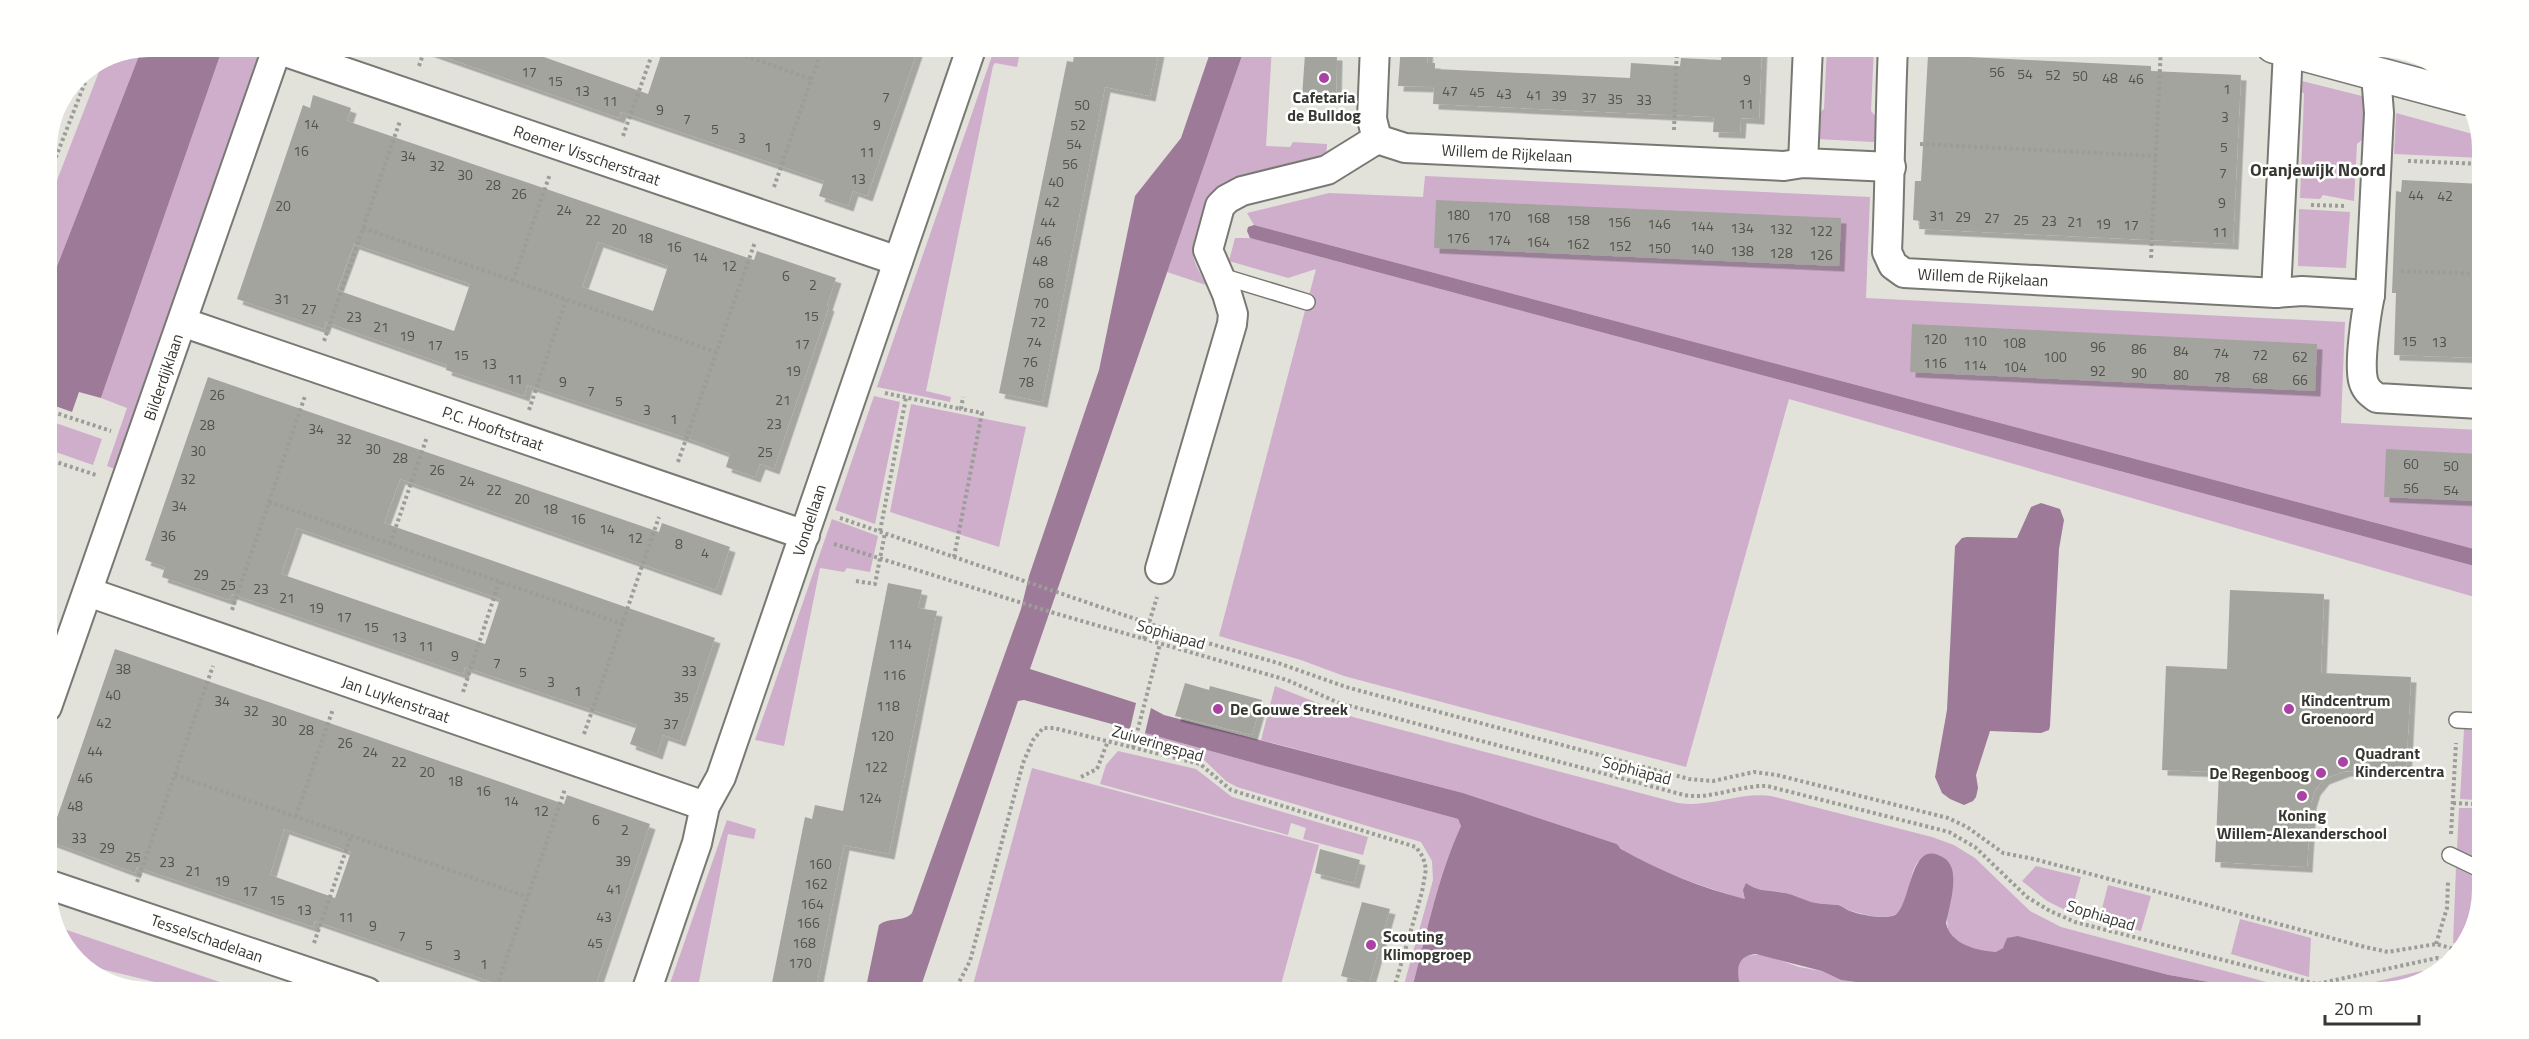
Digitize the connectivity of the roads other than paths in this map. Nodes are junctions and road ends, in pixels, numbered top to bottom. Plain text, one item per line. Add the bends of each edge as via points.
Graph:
1 (275, 57) edge
2 (304, 57) edge
3 (968, 57) edge
4 (1375, 57) edge
5 (1808, 57) edge
6 (1893, 57) edge
7 (2280, 57) edge
8 (2311, 57) edge
9 (2376, 74) junction
10 (2454, 95) edge
11 (1377, 139) junction
12 (1890, 155) junction
13 (1803, 163) junction
14 (898, 261) junction
15 (1218, 275) junction
16 (2370, 282) junction
17 (2276, 293) junction
18 (1307, 302) dead end
19 (182, 322) junction
20 (2472, 404) edge
21 (809, 522) junction
22 (1161, 568) road end
23 (88, 592) junction
24 (57, 679) edge
25 (2457, 720) dead end
26 (2472, 721) edge
27 (705, 806) junction
28 (2450, 855) dead end
29 (2472, 866) edge
30 (57, 887) edge
31 (336, 982) edge
32 (650, 982) edge

1 - 19 street, Bilderdijklaan
2 - 14 street, Roemer Visscherstraat
3 - 14 street, Vondellaan
4 - 11 street via 1372,119
5 - 13 street
6 - 12 street
7 - 17 street via 2281,204
8 - 9 street
9 - 10 street
9 - 16 street via 2379,113
11 - 13 street, Willem de Rijkelaan via 1405,148 1784,166
11 - 15 street via 1327,171 1242,191 1227,199 1220,206 1208,250
12 - 13 street, Willem de Rijkelaan
12 - 17 street, Willem de Rijkelaan via 1887,252 1893,265 1904,273
14 - 21 street, Vondellaan
15 - 18 lane
15 - 22 street via 1230,304 1232,324
16 - 17 street, Willem de Rijkelaan
16 - 20 street via 2364,319 2363,379 2367,391 2377,399
19 - 21 street, P.C. Hooftstraat via 519,438
19 - 23 street, Bilderdijklaan
21 - 27 street, Vondellaan via 721,777
23 - 24 street, Bilderdijklaan
23 - 27 street, Jan Luykenstraat
25 - 26 lane
27 - 32 street, Vondellaan via 697,843
28 - 29 lane
30 - 31 street, Tesselschadelaan

